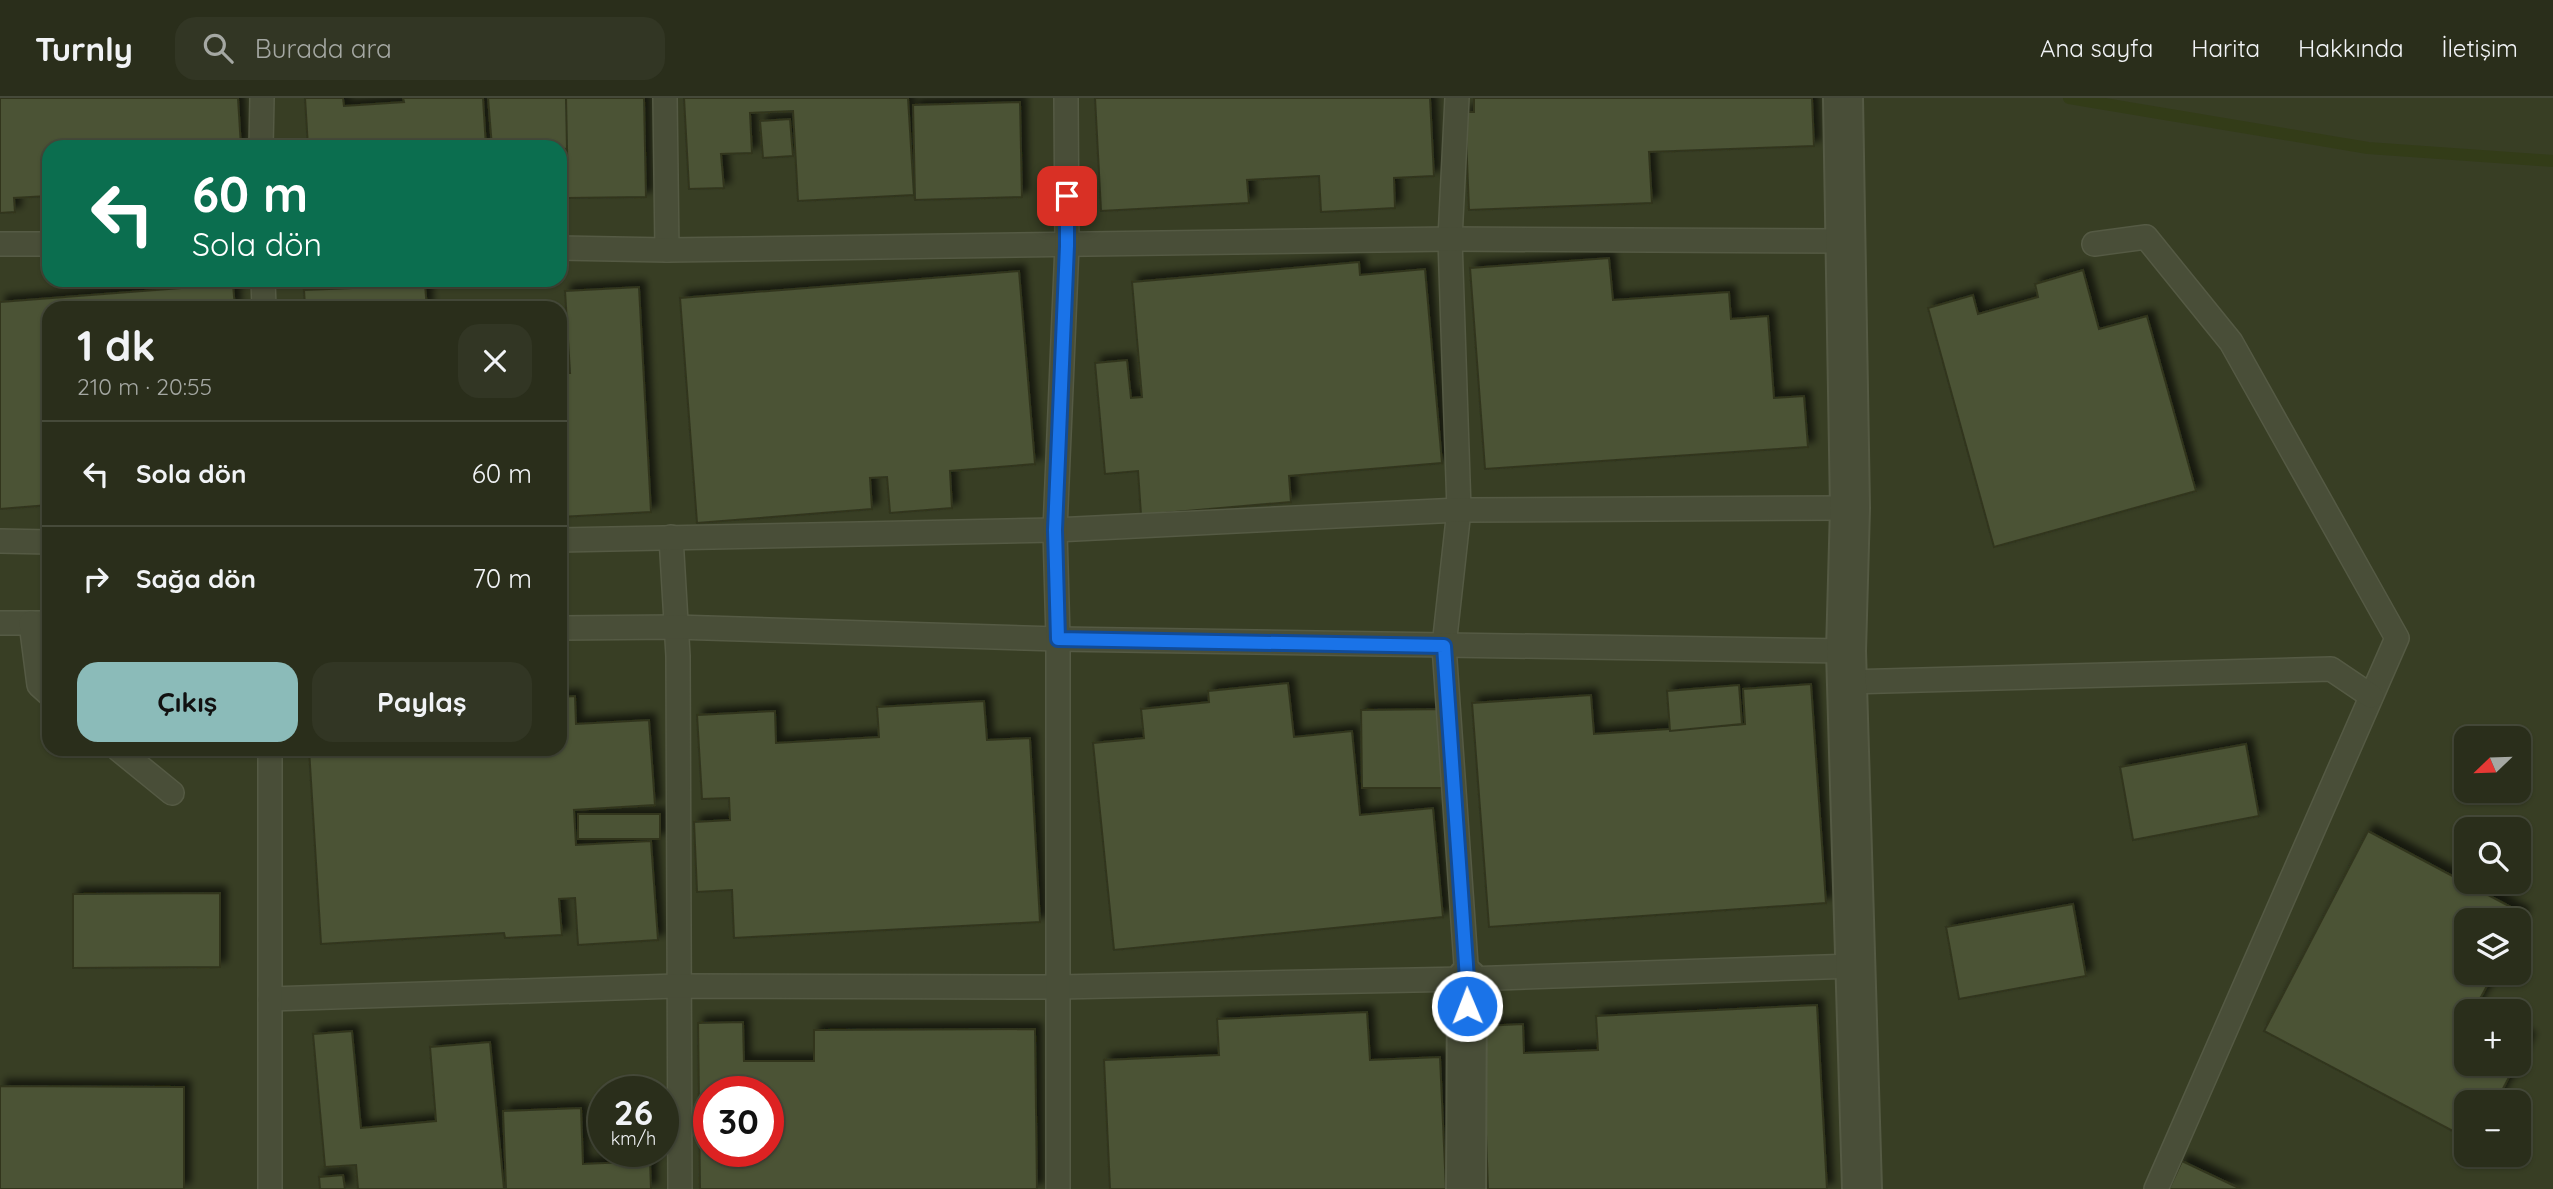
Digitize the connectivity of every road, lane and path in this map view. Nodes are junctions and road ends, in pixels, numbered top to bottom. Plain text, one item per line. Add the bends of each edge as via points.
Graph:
1 (262, 98) edge
2 (665, 98) edge
3 (1066, 98) edge
4 (1457, 98) edge
5 (1843, 98) edge
6 (261, 140) edge
7 (1450, 239) junction
8 (1845, 241) junction
9 (0, 244) edge
10 (42, 244) edge
11 (2094, 244) dead end
12 (1067, 246) junction
13 (567, 248) edge
14 (667, 250) junction
15 (1850, 508) junction
16 (1459, 510) junction
17 (1055, 530) junction
18 (671, 537) junction
19 (567, 540) edge
20 (0, 541) edge
21 (42, 542) edge
22 (0, 623) edge
23 (40, 623) edge
24 (675, 627) junction
25 (567, 628) edge
26 (1058, 639) junction
27 (1444, 646) junction
28 (1847, 666) junction
29 (42, 688) edge
30 (2371, 695) junction
31 (127, 756) edge
32 (270, 756) edge
33 (173, 793) dead end
34 (1855, 966) junction
35 (1467, 979) junction
36 (677, 986) junction
37 (1058, 987) junction
38 (270, 999) junction
39 (270, 1189) edge
40 (680, 1189) edge
41 (1058, 1189) edge
42 (1466, 1189) edge
43 (1862, 1189) edge
44 (2156, 1189) edge

1 - 6 lane
2 - 14 lane
3 - 12 lane
4 - 7 lane
5 - 8 street
7 - 8 lane
7 - 12 lane
7 - 16 lane
8 - 15 street
9 - 10 lane
11 - 30 lane via 2146,237 2231,342 2397,638
12 - 14 lane
12 - 17 lane
13 - 14 lane
15 - 16 lane
15 - 28 street
16 - 17 lane
16 - 27 lane
17 - 18 lane
17 - 26 lane
18 - 19 lane
18 - 24 lane
20 - 21 lane
22 - 23 lane
23 - 29 lane
24 - 25 lane
24 - 26 lane
24 - 36 lane
26 - 27 lane
26 - 37 lane
27 - 28 lane
27 - 35 lane
28 - 30 lane via 2332,669
28 - 34 street
30 - 44 lane
31 - 33 lane
32 - 38 lane
34 - 35 lane
34 - 43 street
35 - 37 lane
35 - 42 street
36 - 37 lane
36 - 38 lane
36 - 40 lane
37 - 41 lane
38 - 39 lane

